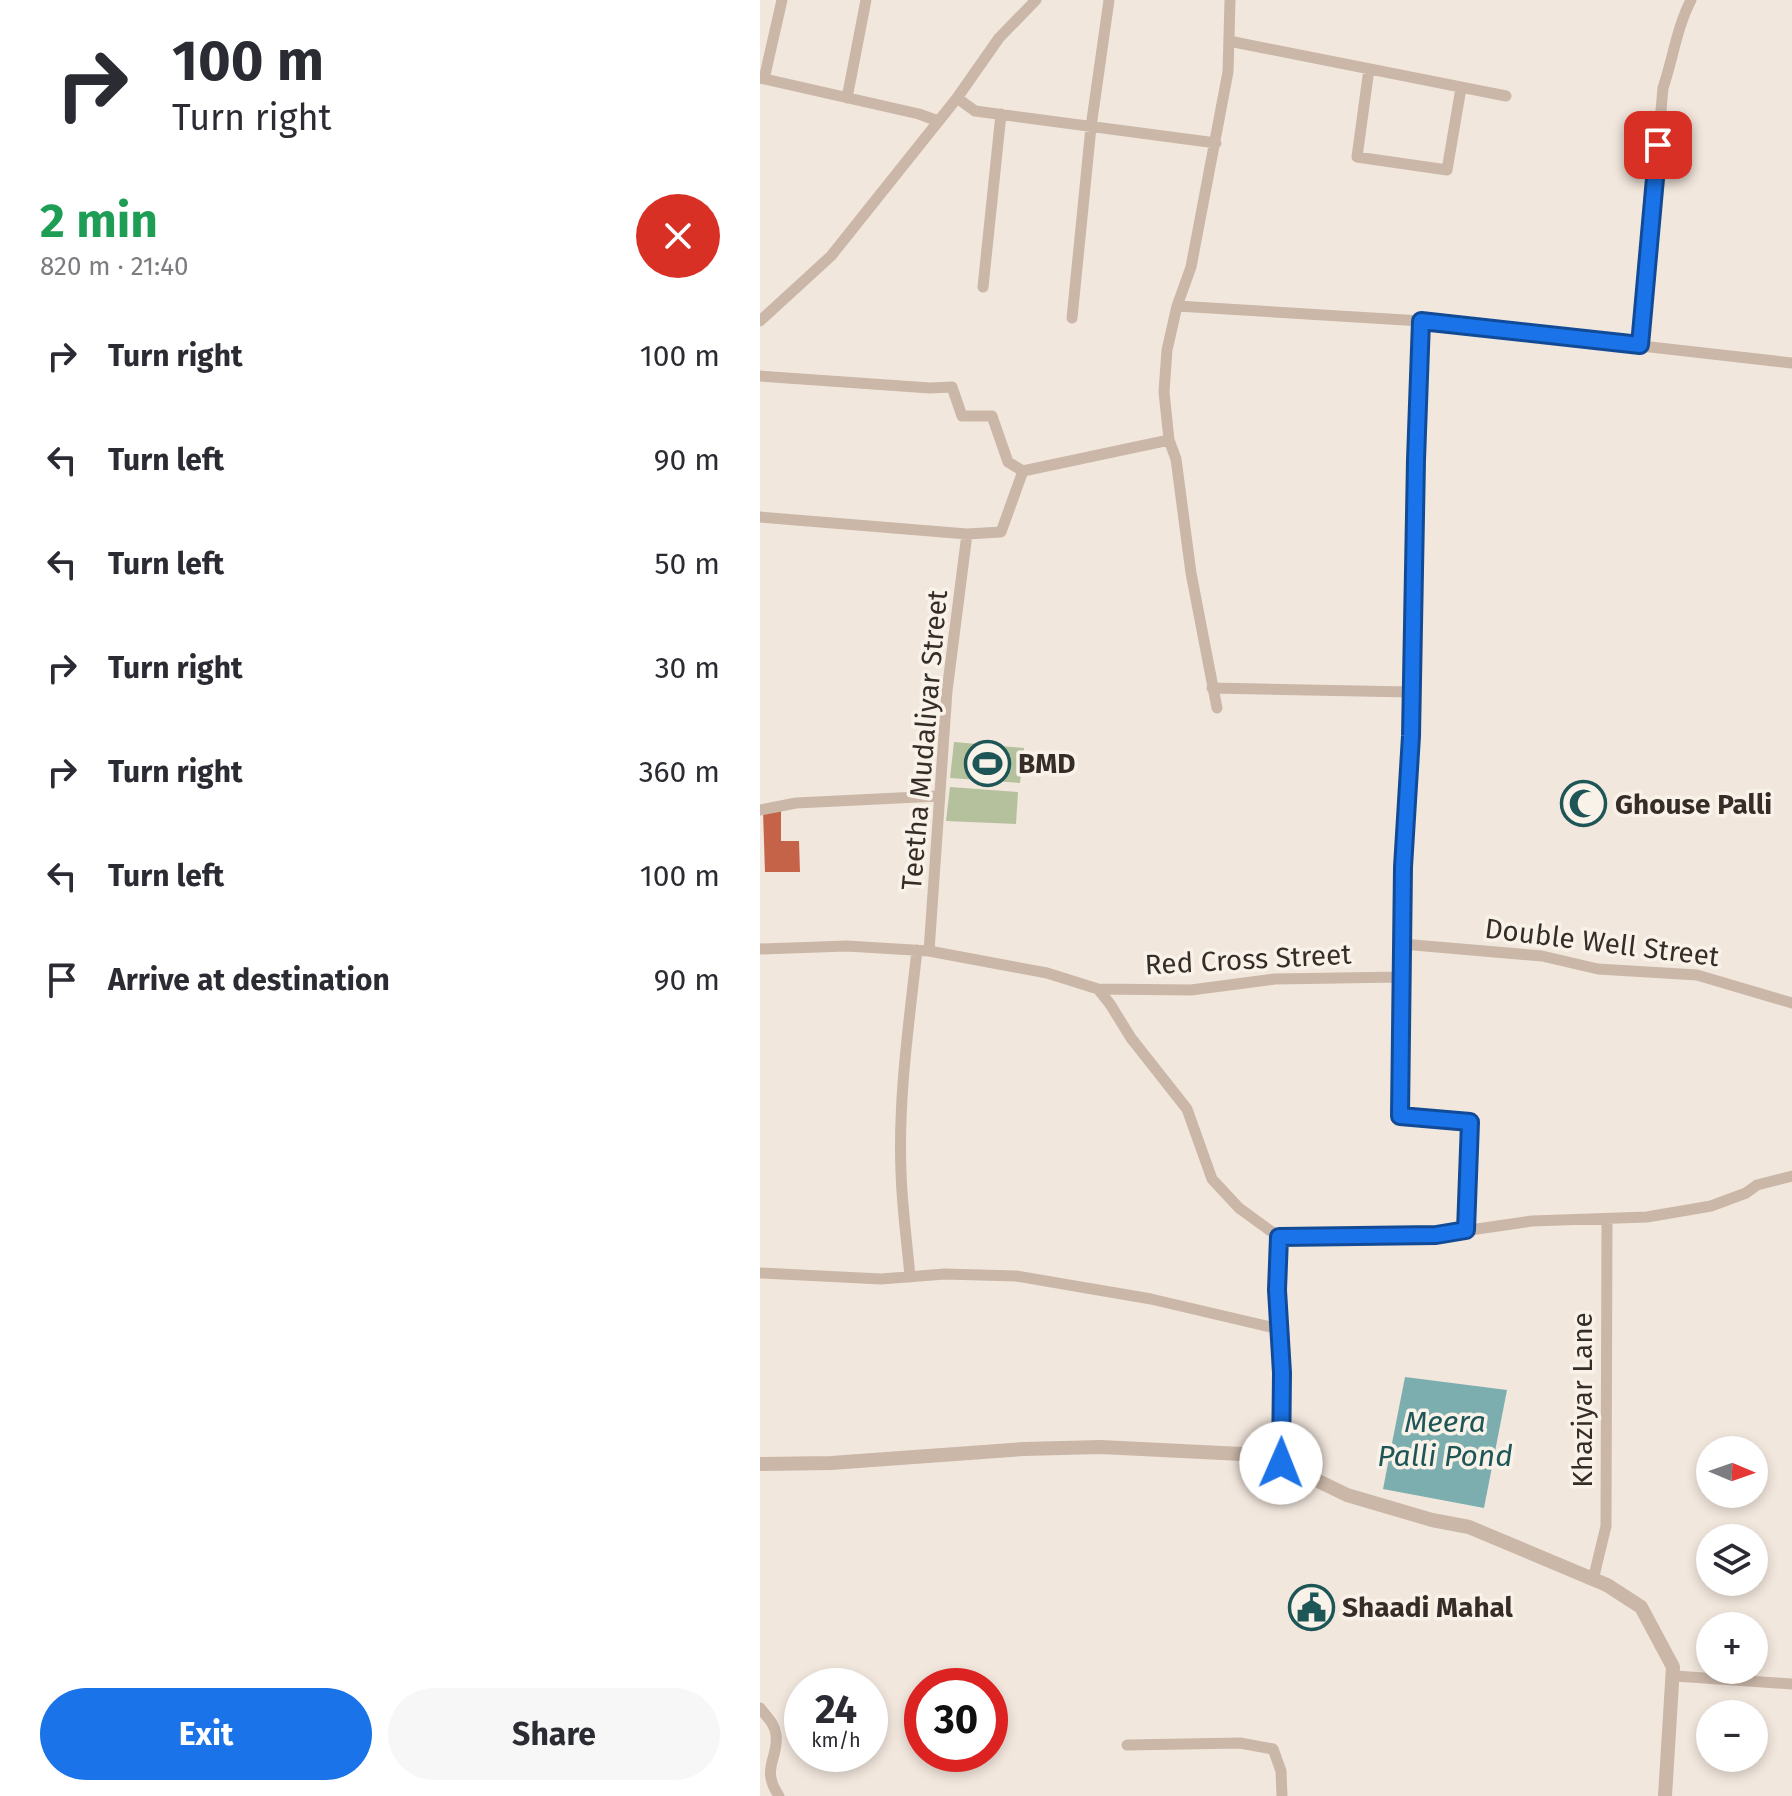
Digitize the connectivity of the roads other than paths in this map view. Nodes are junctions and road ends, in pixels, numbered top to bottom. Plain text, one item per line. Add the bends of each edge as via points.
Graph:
1 (782, 0) edge
2 (866, 0) edge
3 (1036, 0) edge
4 (1109, 0) edge
5 (1230, 0) edge
6 (1691, 0) edge
7 (1229, 41) junction
8 (1369, 69) junction
9 (762, 79) edge
10 (1461, 88) junction
11 (1506, 96) dead end
12 (847, 98) junction
13 (957, 98) junction
14 (1001, 114) junction
15 (938, 121) junction
16 (1091, 127) junction
17 (1216, 143) junction
18 (983, 287) dead end
19 (1177, 306) junction
20 (1072, 318) dead end
21 (760, 321) edge
22 (1421, 321) junction
23 (1640, 345) junction
24 (1792, 363) edge
25 (760, 376) edge
26 (1169, 440) junction
27 (1023, 471) junction
28 (760, 517) edge
29 (967, 534) junction
30 (1212, 688) junction
31 (1410, 692) junction
32 (1217, 708) dead end
33 (939, 796) junction
34 (760, 810) edge
35 (1402, 944) junction
36 (760, 949) edge
37 (923, 951) junction
38 (1401, 977) junction
39 (1098, 989) junction
40 (1792, 1003) edge
41 (1792, 1176) edge
42 (1607, 1219) junction
43 (1466, 1230) junction
44 (1279, 1237) junction
45 (760, 1273) edge
46 (910, 1277) junction
47 (1279, 1329) junction
48 (1281, 1463) junction
49 (760, 1464) edge
50 (1593, 1580) junction
51 (1675, 1676) junction
52 (1792, 1684) edge
53 (760, 1708) edge
54 (1127, 1745) dead end
55 (779, 1796) edge
56 (1282, 1796) edge
57 (1665, 1796) edge

1 - 9 street
2 - 12 street
3 - 13 street via 999,38
4 - 16 street
5 - 7 street
6 - 23 street via 1663,88
7 - 8 street
7 - 17 street
8 - 10 street
8 - 10 street via 1357,157 1447,170
9 - 12 street
10 - 11 street
12 - 15 street
13 - 14 street via 975,111
13 - 15 street
14 - 16 street
14 - 18 street
15 - 21 street via 831,256
16 - 17 street
16 - 20 street
17 - 19 street via 1191,267
19 - 22 street
19 - 26 street via 1164,392
22 - 23 street
22 - 31 street
23 - 24 street
25 - 27 street via 952,387 962,416 992,416 1008,462
26 - 27 street
26 - 30 street
27 - 29 street via 1001,532
28 - 29 street
29 - 33 street, Teetha Mudaliyar Street
30 - 31 street
30 - 32 street
31 - 35 street
33 - 34 street via 796,803
33 - 37 street, Teetha Mudaliyar Street
35 - 38 street
35 - 40 street, Double Well Street via 1542,956 1598,969 1697,975
36 - 37 street, Red Cross Street
37 - 39 street, Red Cross Street via 1047,973
37 - 46 street, Teetha Mudaliyar Street via 908,1025 901,1140
38 - 39 street, Red Cross Street via 1275,979 1191,990
38 - 43 street via 1400,1116 1470,1122
39 - 44 street via 1187,1109 1212,1179 1239,1208
41 - 42 street via 1711,1206
42 - 43 street
42 - 50 street, Khaziyar Lane via 1606,1526
43 - 44 street
44 - 47 street
45 - 46 street
46 - 47 street via 1041,1279
47 - 48 street
48 - 49 street via 1242,1454 1101,1447
48 - 50 street via 1347,1495 1469,1527
50 - 51 street via 1641,1607
51 - 52 street
51 - 57 street
53 - 55 street via 777,1739 769,1773
54 - 56 street via 1240,1743 1273,1749

